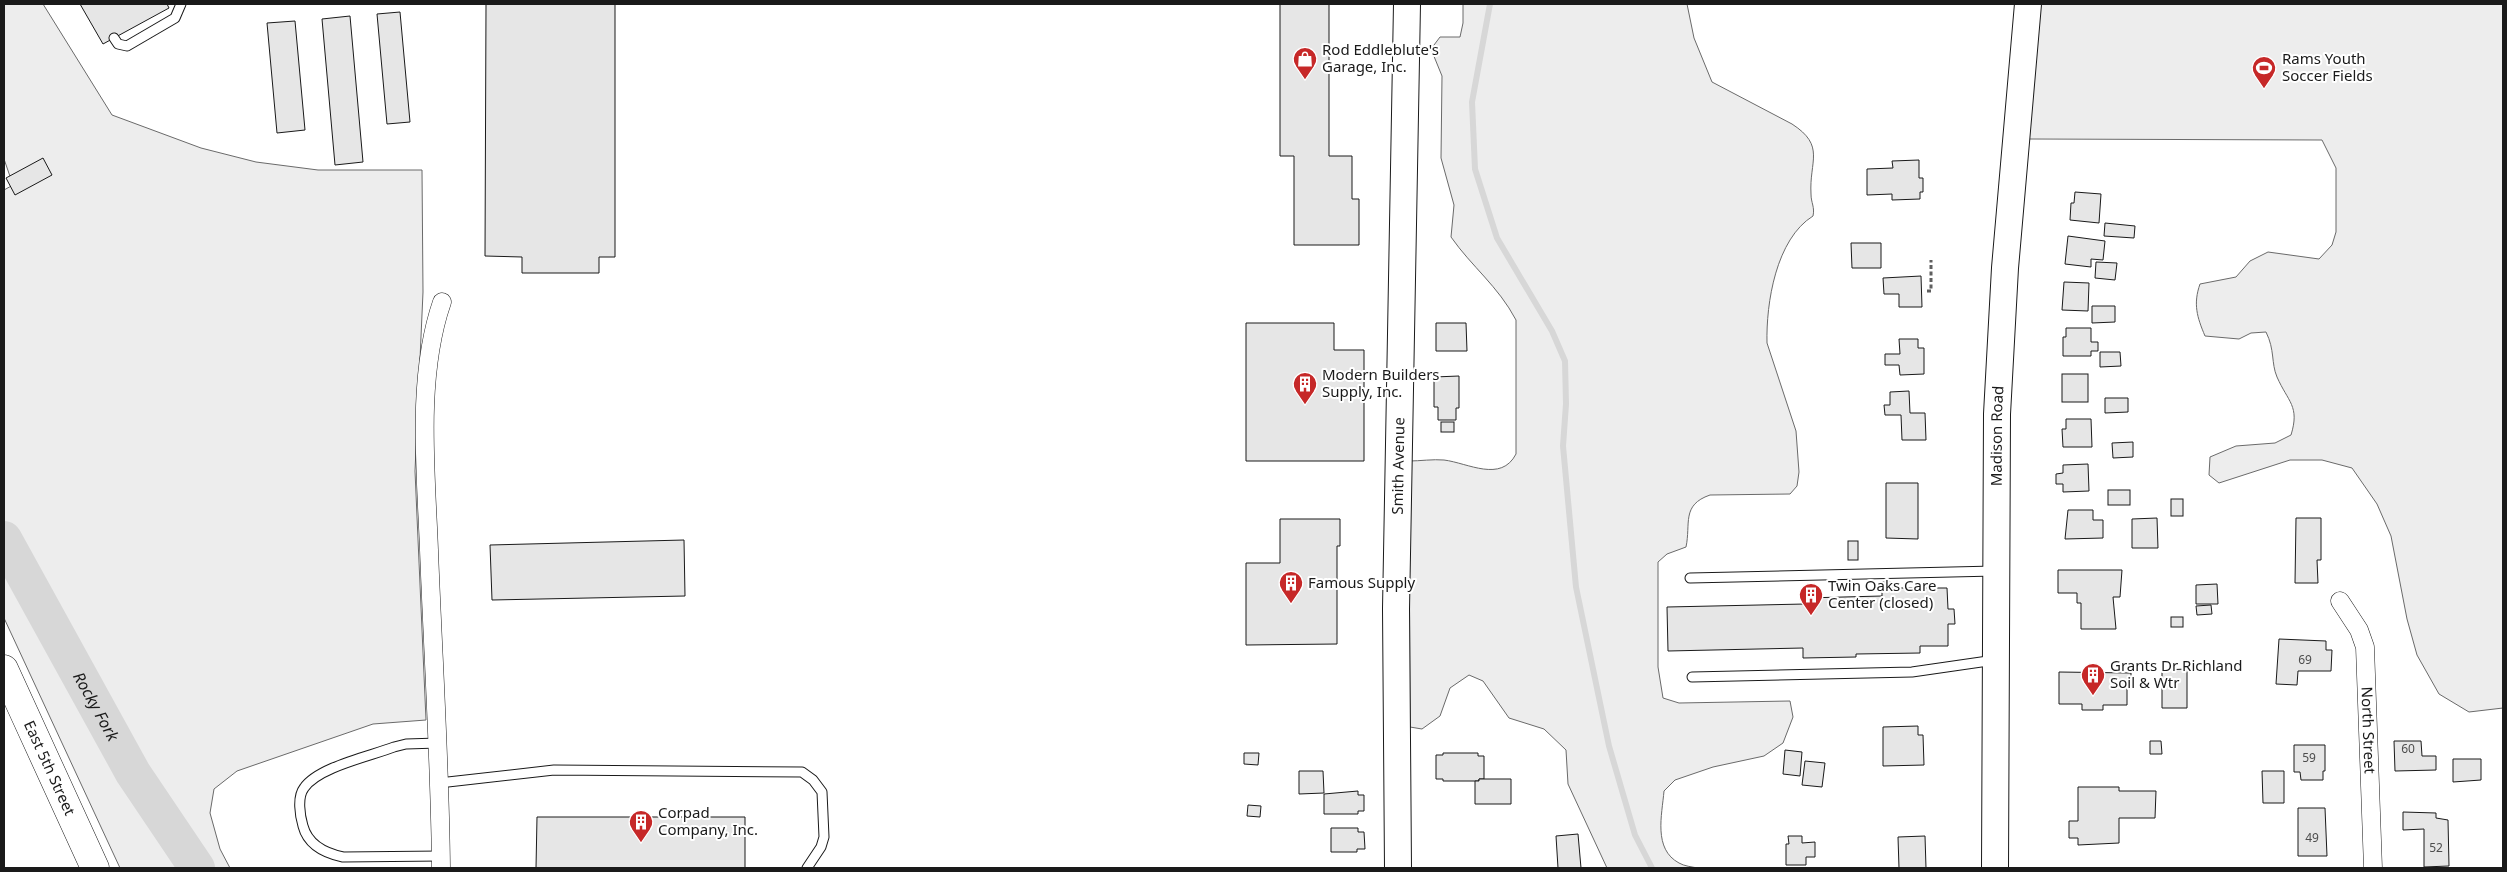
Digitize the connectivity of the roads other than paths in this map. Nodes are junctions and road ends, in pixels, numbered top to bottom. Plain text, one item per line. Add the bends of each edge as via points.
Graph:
1 (182, 4) edge
2 (1407, 4) edge
3 (2028, 4) edge
4 (114, 38) dead end
5 (442, 302) dead end
6 (1995, 571) junction
7 (1690, 578) dead end
8 (2340, 600) dead end
9 (1995, 660) junction
10 (4, 669) edge
11 (1692, 677) dead end
12 (438, 743) junction
13 (439, 784) junction
14 (441, 862) edge
15 (95, 868) edge
16 (807, 868) edge
17 (1398, 868) edge
18 (1995, 868) edge
19 (2373, 868) edge

1 - 4 lane via 175,18 126,46 118,44
2 - 17 street, Smith Avenue via 1396,609
3 - 6 street, Madison Road via 2001,323
5 - 12 street via 429,349 426,450
6 - 7 lane
6 - 9 street, Madison Road
8 - 19 street, North Street via 2359,630 2365,648
9 - 11 lane via 1912,672
9 - 18 street, Madison Road
10 - 15 main road, East 5th Street
12 - 13 street
12 - 14 lane via 394,747 322,773 304,788 300,800 302,825 307,838 330,854
13 - 14 street
13 - 16 lane via 554,770 802,772 822,792 824,837

